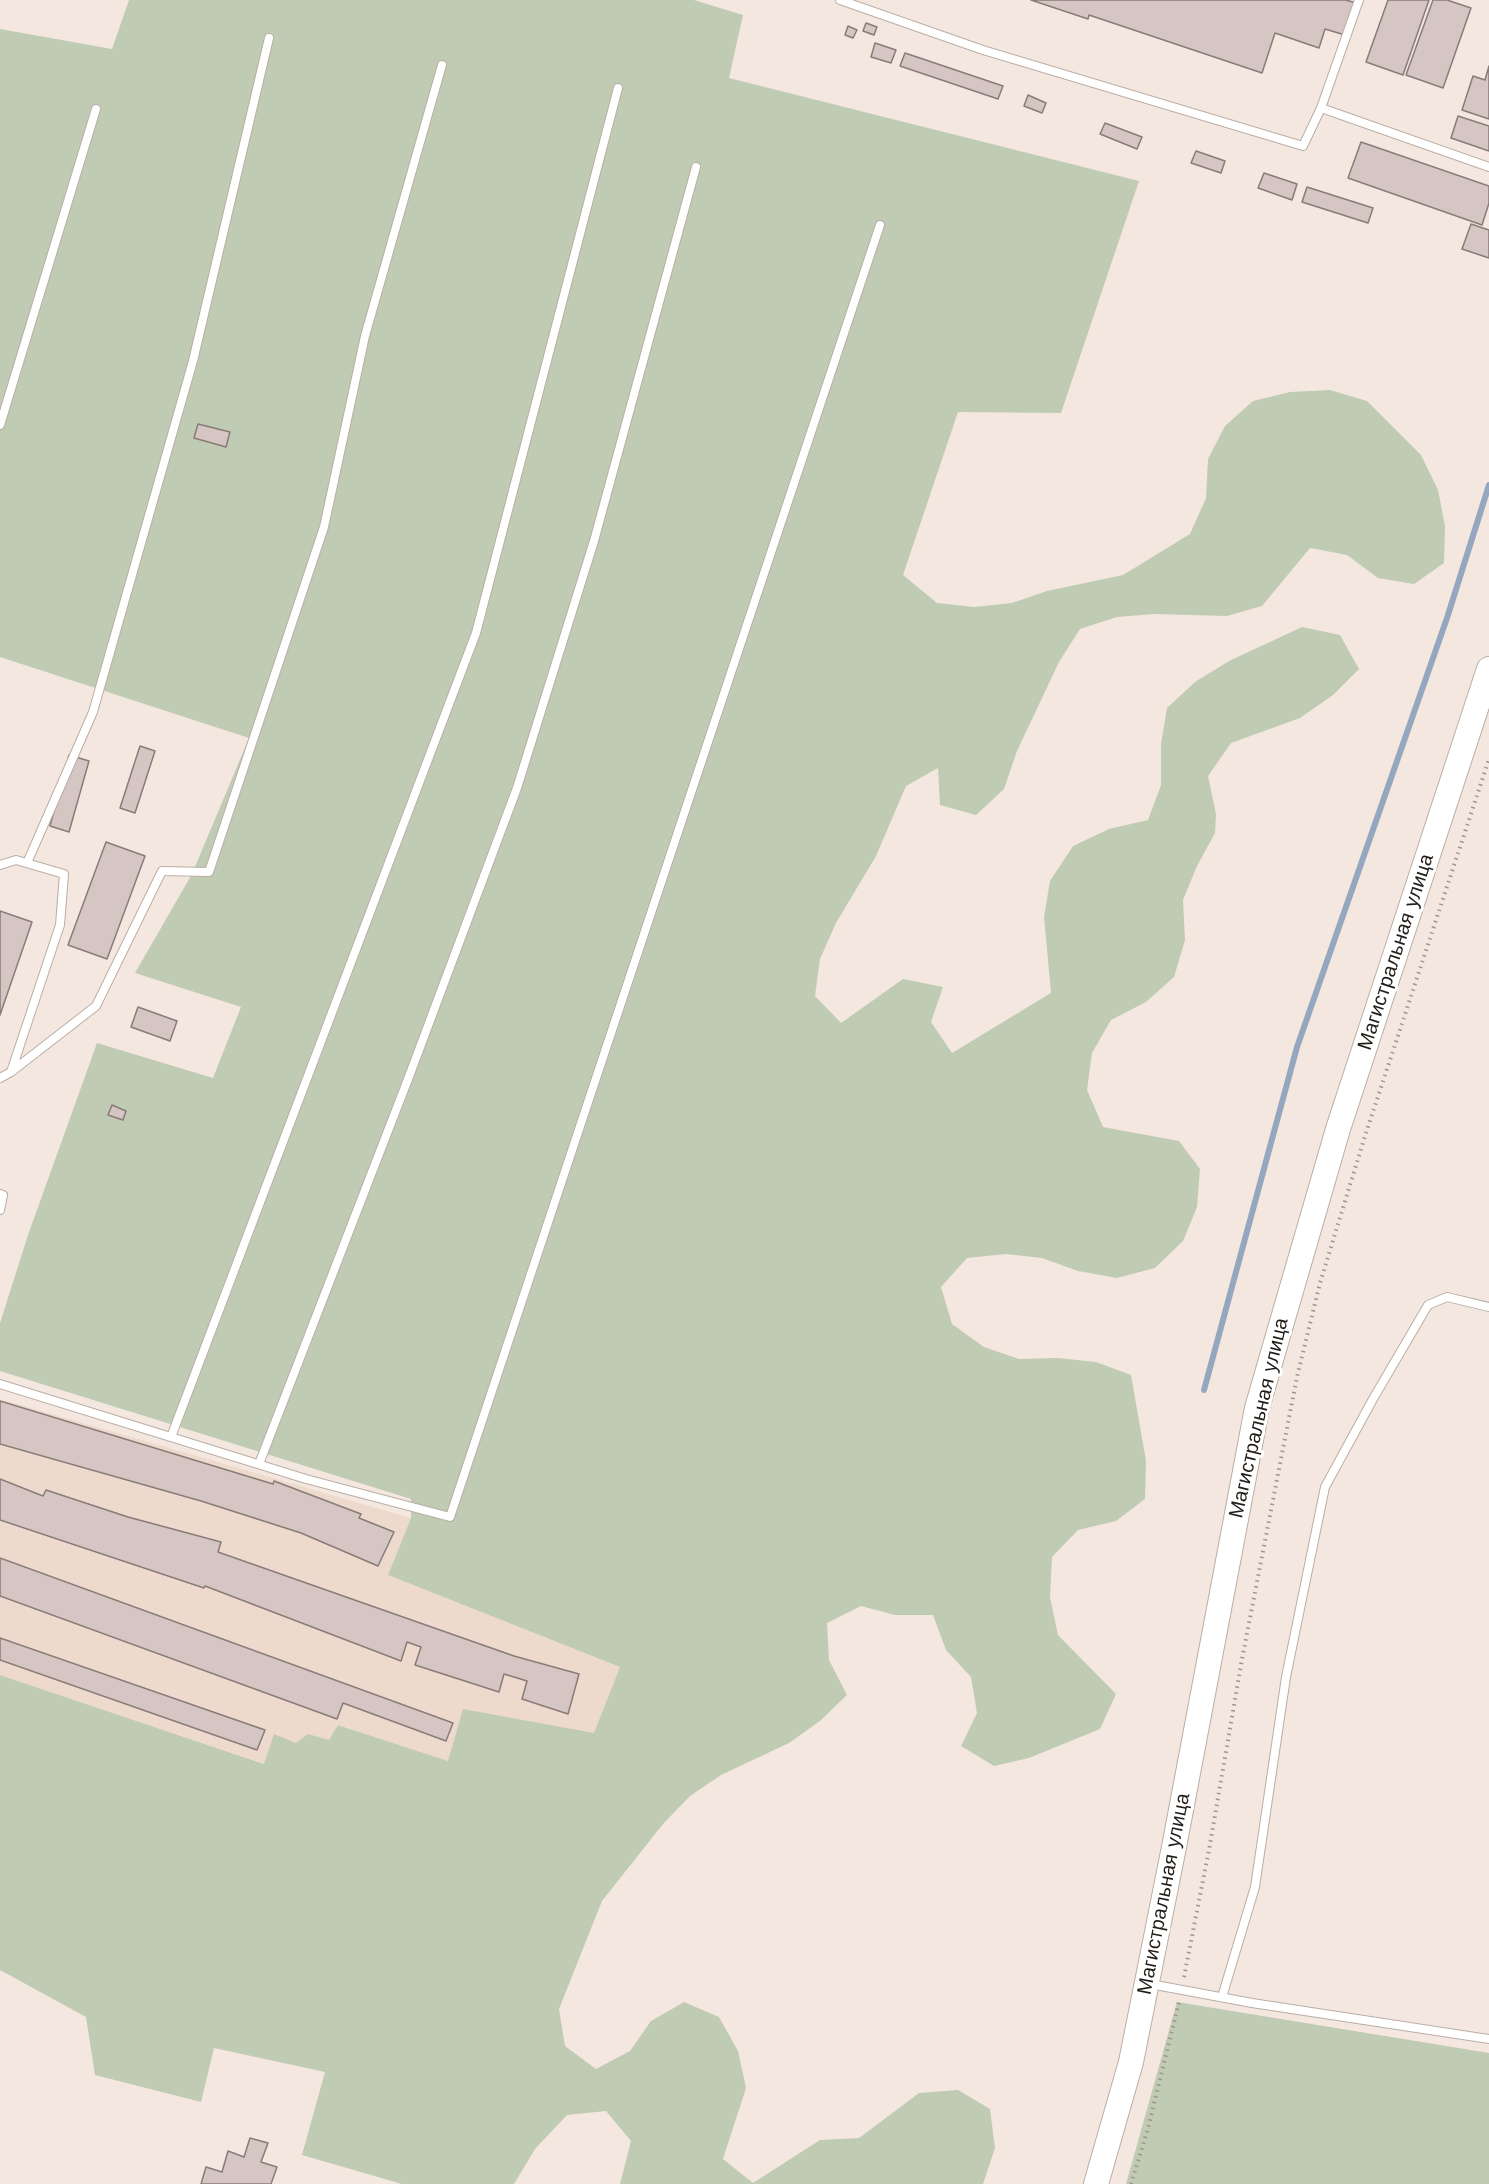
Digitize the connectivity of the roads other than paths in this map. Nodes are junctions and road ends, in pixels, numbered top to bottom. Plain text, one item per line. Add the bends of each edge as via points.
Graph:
1 (840, 0) edge
2 (1359, 0) edge
3 (269, 38) dead end
4 (442, 65) dead end
5 (618, 88) dead end
6 (1321, 108) junction
7 (96, 109) dead end
8 (696, 166) dead end
9 (1489, 167) edge
10 (880, 225) dead end
11 (0, 425) edge
12 (1489, 669) edge
13 (27, 863) junction
14 (0, 865) edge
15 (11, 1072) junction
16 (0, 1078) edge
17 (0, 1194) edge
18 (0, 1210) edge
19 (1489, 1307) edge
20 (0, 1384) edge
21 (171, 1437) junction
22 (259, 1464) junction
23 (1146, 1983) junction
24 (1222, 1998) junction
25 (1489, 2039) edge
26 (1096, 2184) edge

1 - 6 lane via 983,50 1303,146
2 - 6 lane
3 - 13 lane via 193,361 93,712
4 - 15 lane via 365,336 324,527 209,872 162,872 96,1006
5 - 21 lane via 476,633
6 - 9 lane
7 - 11 lane
8 - 22 lane via 594,541 517,788
10 - 22 lane via 450,1517
12 - 23 main road, Магистральная улица via 1338,1129 1260,1398
13 - 14 lane via 16,860
13 - 15 lane via 64,874 64,884 60,925
15 - 16 lane
17 - 18 lane
19 - 24 lane via 1447,1297 1428,1305 1325,1487 1286,1677 1255,1887
20 - 21 lane
21 - 22 lane
23 - 24 lane
23 - 26 main road, Магистральная улица via 1131,2062
24 - 25 lane

